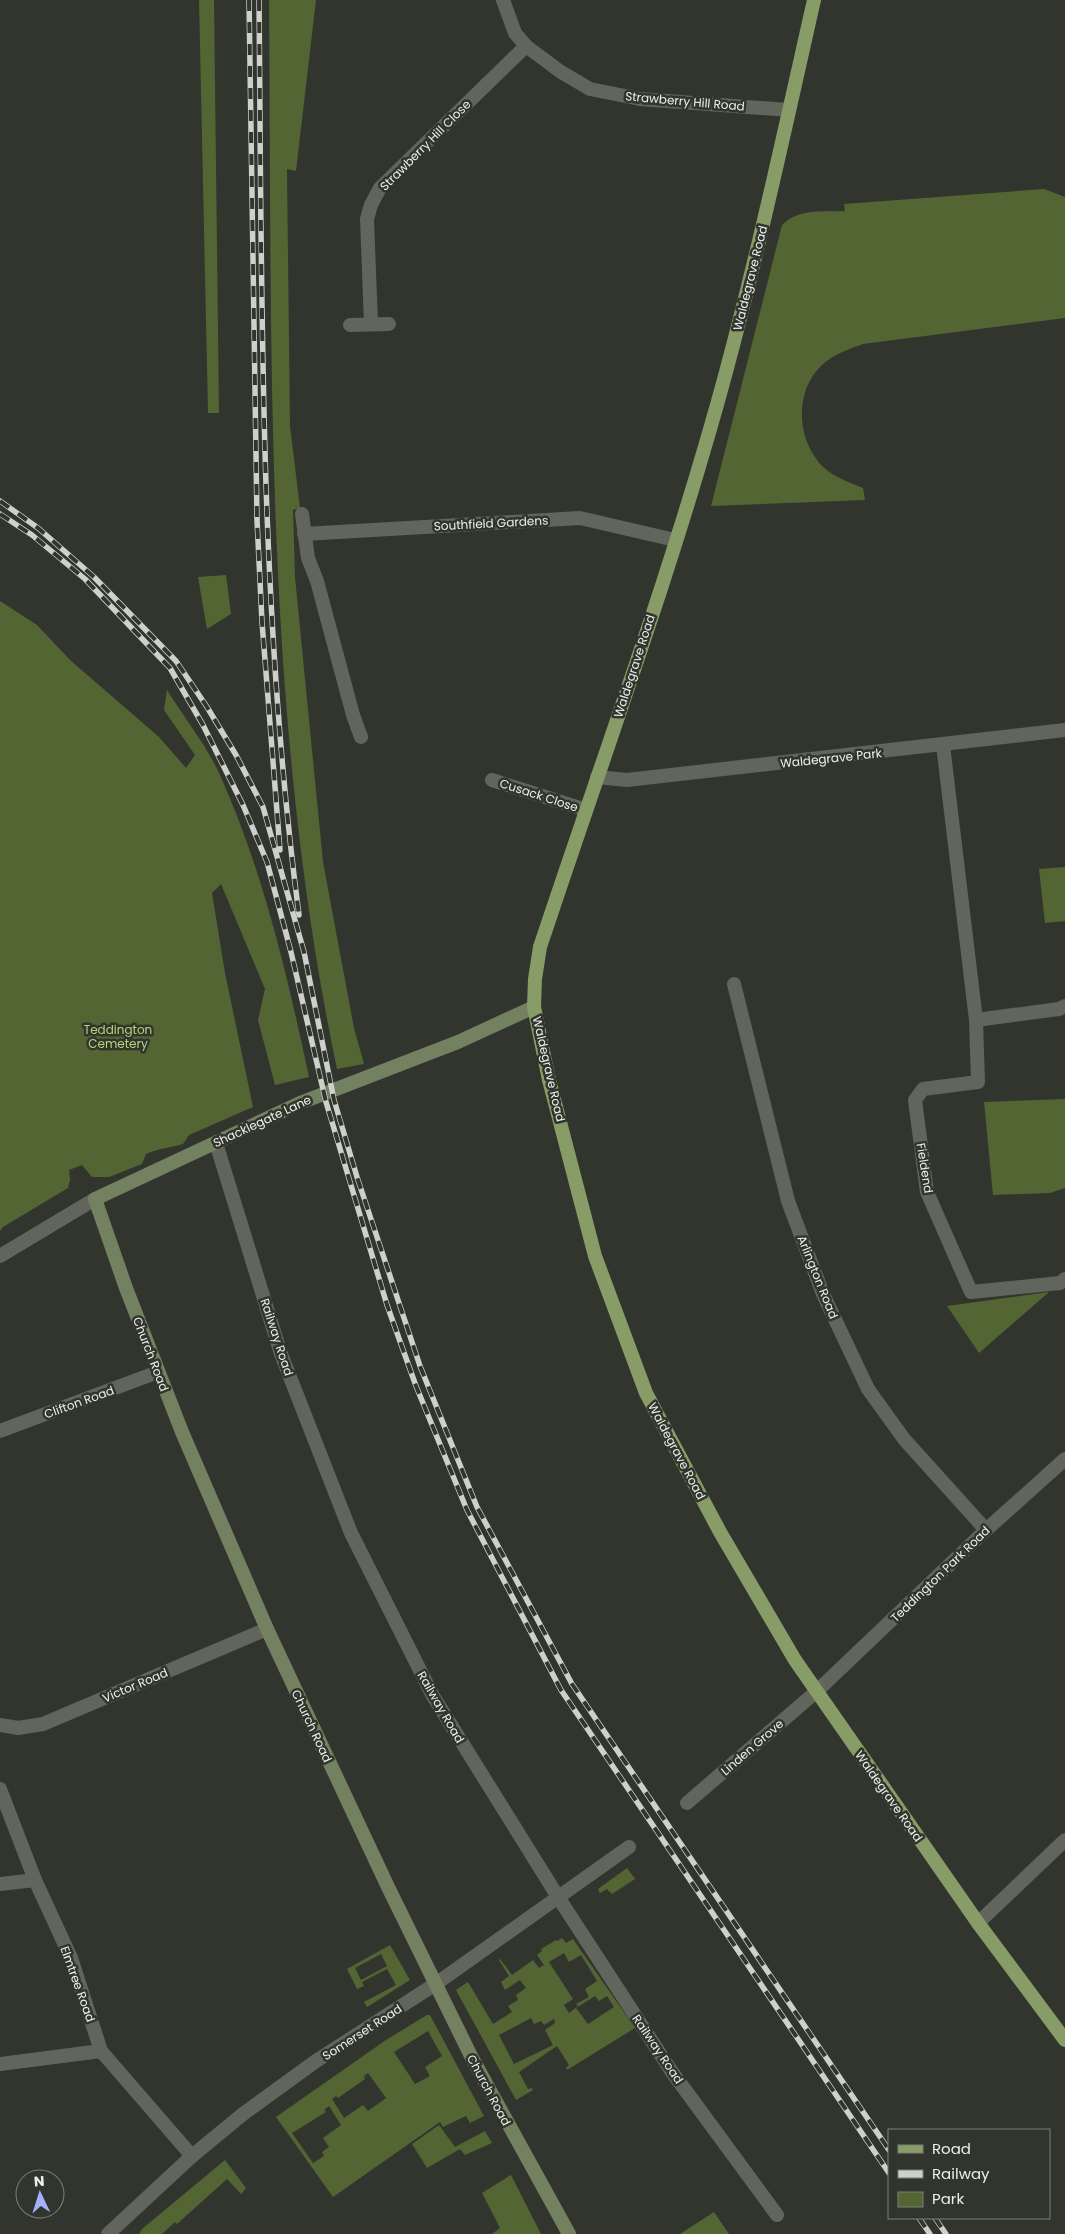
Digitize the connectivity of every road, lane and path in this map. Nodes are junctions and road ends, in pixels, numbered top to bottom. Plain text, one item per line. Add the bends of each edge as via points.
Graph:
1 (504, 0) edge
2 (814, 0) edge
3 (526, 46) junction
4 (789, 110) junction
5 (371, 324) junction
6 (389, 324) dead end
7 (350, 325) dead end
8 (302, 514) dead end
9 (304, 534) junction
10 (676, 540) junction
11 (1065, 730) edge
12 (361, 737) dead end
13 (943, 745) junction
14 (597, 777) junction
15 (492, 780) dead end
16 (586, 810) junction
17 (734, 984) dead end
18 (1065, 1006) edge
19 (534, 1007) junction
20 (976, 1020) junction
21 (216, 1142) junction
22 (95, 1199) junction
23 (0, 1256) edge
24 (1065, 1279) edge
25 (158, 1372) junction
26 (0, 1431) edge
27 (1065, 1459) edge
28 (986, 1530) junction
29 (267, 1629) junction
30 (817, 1691) junction
31 (0, 1725) edge
32 (0, 1789) edge
33 (687, 1803) dead end
34 (1065, 1840) edge
35 (628, 1846) dead end
36 (35, 1880) junction
37 (0, 1884) edge
38 (558, 1897) junction
39 (978, 1923) junction
40 (437, 1983) junction
41 (1065, 2040) edge
42 (101, 2051) junction
43 (0, 2064) edge
44 (192, 2156) junction
45 (777, 2215) dead end
46 (117, 2231) edge
47 (569, 2234) edge

1 - 3 street, Strawberry Hill Road via 516,33
2 - 4 main road, Waldegrave Road
3 - 4 street, Strawberry Hill Road via 590,89 640,99
3 - 5 street, Strawberry Hill Close via 380,188 367,219
4 - 10 main road, Waldegrave Road via 726,373
5 - 6 street
5 - 7 street
8 - 9 street
9 - 10 street, Southfield Gardens via 580,518
9 - 12 street via 308,558
10 - 14 main road, Waldegrave Road
11 - 13 street, Waldegrave Park
13 - 14 street, Waldegrave Park via 627,780
13 - 20 street, Fieldend
14 - 16 main road, Waldegrave Road
15 - 16 street, Cusack Close
16 - 19 main road, Waldegrave Road via 540,947
17 - 28 street, Arlington Road via 788,1201 823,1294 868,1389 904,1439
18 - 20 street via 1059,1010
19 - 21 main road, Shacklegate Lane via 458,1042 300,1103
19 - 30 main road, Waldegrave Road via 549,1080 596,1256 646,1393 720,1532 795,1660
20 - 24 street, Fieldend via 978,1082 923,1089 915,1100 927,1192 971,1292 1060,1283
21 - 22 main road, Shacklegate Lane
21 - 38 street, Railway Road via 281,1354 350,1533 432,1696
22 - 23 street, Shacklegate Lane
22 - 25 main road, Church Road
25 - 26 street, Clifton Road
25 - 29 main road, Church Road
27 - 28 street, Teddington Park Road
28 - 30 street, Teddington Park Road
29 - 31 street, Victor Road via 43,1724 18,1728
29 - 40 main road, Church Road via 388,1887
30 - 33 street, Linden Grove
30 - 39 main road, Waldegrave Road
32 - 36 street, Elmtree Road
34 - 39 street
35 - 38 street, Somerset Road
36 - 37 street
36 - 42 street, Elmtree Road via 71,1958
38 - 40 street, Somerset Road
38 - 45 street, Railway Road via 672,2072
39 - 41 main road, Waldegrave Road
40 - 44 street, Somerset Road via 316,2061
40 - 47 main road, Church Road via 480,2074
42 - 43 street
42 - 44 street, Elmtree Road
44 - 46 street, Somerset Road

